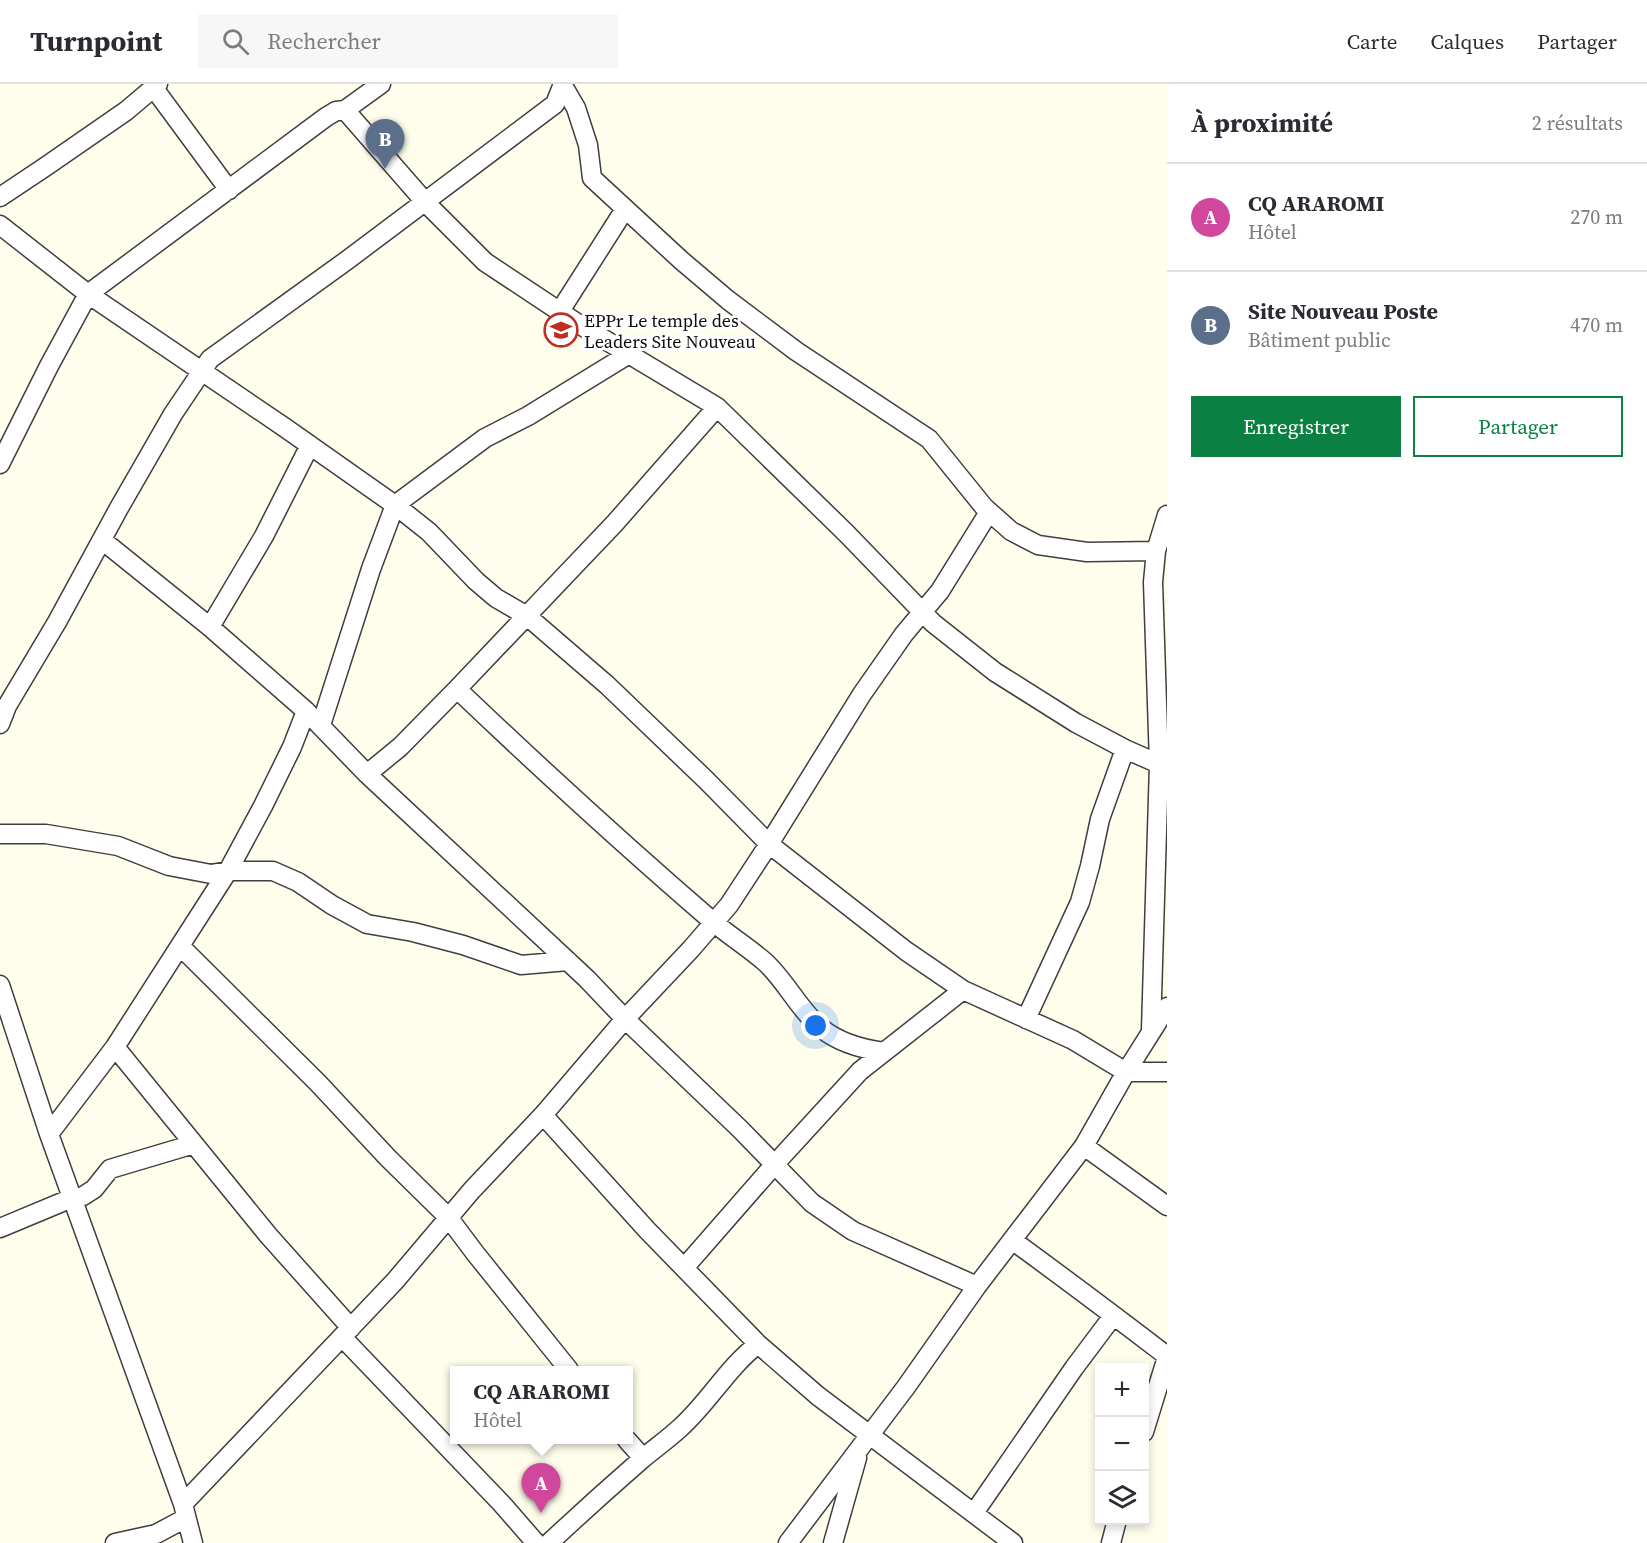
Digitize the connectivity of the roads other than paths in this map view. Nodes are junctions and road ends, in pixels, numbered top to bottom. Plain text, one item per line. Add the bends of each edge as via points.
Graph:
1 (381, 84) edge
2 (562, 84) edge
3 (155, 85) edge
4 (345, 110) junction
5 (229, 190) junction
6 (0, 197) edge
7 (426, 202) junction
8 (625, 209) junction
9 (0, 225) edge
10 (88, 294) junction
11 (560, 311) junction
12 (629, 354) junction
13 (201, 370) junction
14 (717, 407) junction
15 (310, 445) junction
16 (0, 464) edge
17 (395, 505) junction
18 (989, 512) junction
19 (1167, 515) edge
20 (102, 540) junction
21 (1156, 551) junction
22 (922, 612) junction
23 (527, 616) junction
24 (1161, 624) edge
25 (210, 627) junction
26 (457, 689) junction
27 (306, 711) junction
28 (0, 724) edge
29 (321, 725) junction
30 (1125, 749) junction
31 (1159, 764) junction
32 (367, 774) junction
33 (0, 834) edge
34 (769, 844) junction
35 (228, 870) junction
36 (714, 922) junction
37 (180, 946) junction
38 (568, 961) junction
39 (0, 985) edge
40 (963, 990) junction
41 (1167, 1007) edge
42 (625, 1019) junction
43 (1026, 1019) junction
44 (1151, 1032) junction
45 (114, 1047) junction
46 (884, 1052) junction
47 (1126, 1072) junction
48 (1167, 1072) edge
49 (543, 1115) junction
50 (49, 1134) junction
51 (194, 1144) junction
52 (1084, 1146) junction
53 (774, 1165) junction
54 (72, 1198) junction
55 (1167, 1206) edge
56 (448, 1217) junction
57 (0, 1228) edge
58 (1012, 1240) junction
59 (684, 1268) junction
60 (977, 1286) junction
61 (1113, 1316) junction
62 (346, 1333) junction
63 (758, 1344) junction
64 (1167, 1357) edge
65 (565, 1366) edge
66 (1149, 1417) edge
67 (864, 1442) junction
68 (631, 1444) edge
69 (643, 1458) junction
70 (184, 1511) junction
71 (974, 1513) junction
72 (1117, 1525) edge
73 (115, 1543) edge
74 (193, 1543) edge
75 (536, 1543) edge
76 (549, 1543) edge
77 (788, 1543) edge
78 (834, 1543) edge
79 (1013, 1543) edge
80 (1111, 1543) edge

1 - 4 street
2 - 7 street via 555,104
2 - 8 street via 576,108 588,145 592,178
3 - 5 street
3 - 6 street via 126,111
4 - 5 street via 326,117
4 - 7 street
5 - 10 street
7 - 11 street via 485,262
7 - 13 street via 210,359
8 - 11 street
8 - 18 street via 728,300 796,351 929,439
9 - 10 street
10 - 13 street
10 - 16 street
11 - 12 street
12 - 14 street
12 - 17 street via 528,417 484,438
13 - 15 street
13 - 20 street
14 - 22 street
14 - 23 street
15 - 17 street
15 - 25 street via 264,536
17 - 23 street via 429,532 496,598
17 - 29 street
18 - 21 street via 1011,531 1038,545 1087,552
18 - 22 street via 940,591
19 - 21 street
20 - 25 street
20 - 28 street
21 - 24 street via 1153,582
22 - 30 street via 995,672
22 - 34 street via 862,694
23 - 26 street
23 - 34 street via 615,693
24 - 31 street
25 - 27 street
26 - 32 street
26 - 36 street
27 - 29 street
27 - 35 street via 292,747
29 - 32 street
30 - 31 street
30 - 43 street via 1100,819 1080,902
31 - 44 street
32 - 38 street
33 - 35 street via 46,834 98,842 169,866 211,874
34 - 36 street
34 - 40 street via 906,951
35 - 37 street
35 - 38 street via 273,871 367,924 464,945 521,965
36 - 42 street
36 - 46 street via 765,963 820,1028 839,1040
37 - 45 street
37 - 56 street
38 - 42 street
39 - 50 street
40 - 43 street
40 - 46 street
41 - 44 street
42 - 49 street
42 - 53 street
43 - 47 street via 1073,1040
44 - 47 street
45 - 50 street
45 - 51 street
46 - 53 street via 860,1071
47 - 48 street
47 - 52 street
49 - 56 street
49 - 59 street
50 - 54 street
51 - 54 street via 110,1169 94,1189
51 - 62 street
52 - 55 street
52 - 58 street
53 - 59 street
53 - 60 street via 812,1203 853,1232
54 - 57 street
54 - 70 street
56 - 62 street
56 - 65 street
58 - 60 street
58 - 61 street
59 - 63 street
60 - 67 street
61 - 64 street
61 - 71 street
62 - 70 street via 261,1420
62 - 75 street
63 - 67 street
63 - 69 street via 731,1369 681,1428
64 - 66 street
67 - 71 street
67 - 77 street
67 - 78 street
68 - 69 street
69 - 76 street
70 - 73 street via 156,1534
70 - 74 street
71 - 79 street
72 - 80 street

